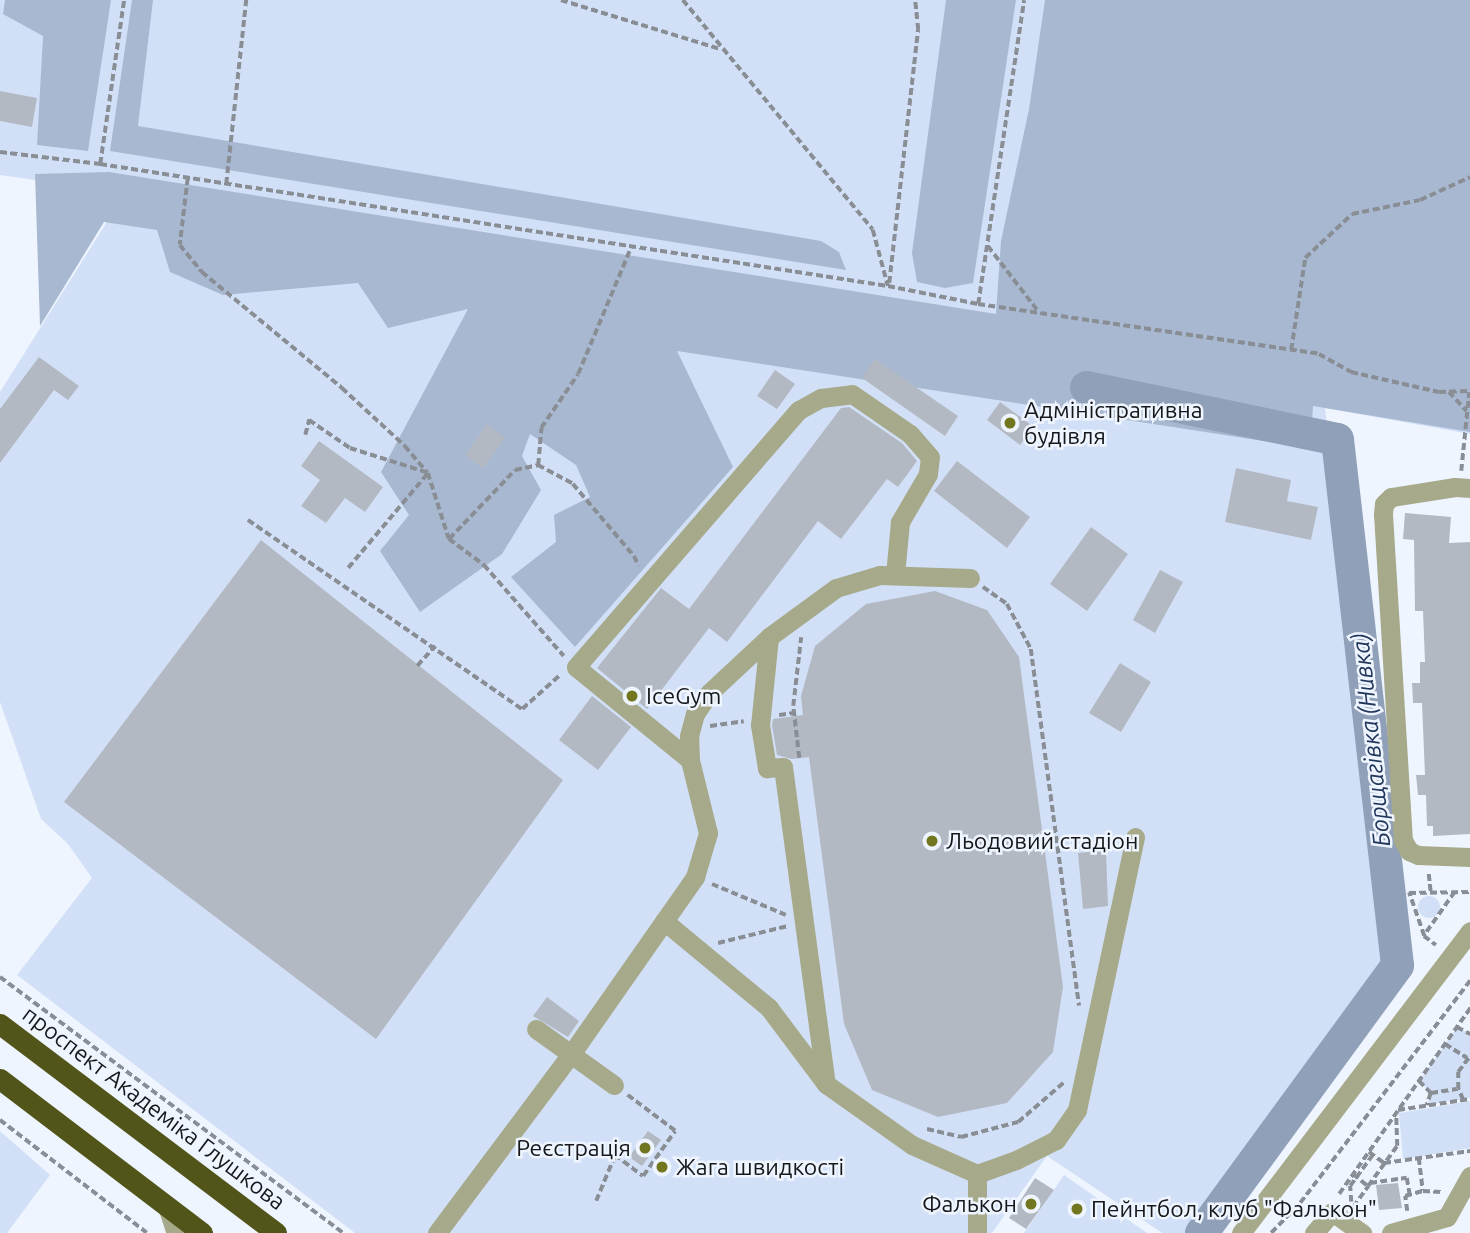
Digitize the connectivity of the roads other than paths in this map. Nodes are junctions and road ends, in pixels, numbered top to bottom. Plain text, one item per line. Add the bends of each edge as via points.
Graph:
1 (1465, 488) edge
2 (895, 575) junction
3 (970, 578) road end
4 (769, 637) junction
5 (690, 760) junction
6 (1136, 836) dead end
7 (1470, 857) edge
8 (664, 921) junction
9 (1470, 930) edge
10 (1464, 948) edge
11 (0, 1024) edge
12 (537, 1029) dead end
13 (570, 1053) junction
14 (0, 1079) edge
15 (826, 1084) junction
16 (614, 1085) road end
17 (977, 1174) junction
18 (1470, 1176) edge
19 (167, 1206) junction
20 (1400, 1231) edge
21 (176, 1233) edge
22 (202, 1233) edge
23 (276, 1233) edge
24 (437, 1233) edge
25 (977, 1233) edge
26 (1241, 1233) edge
27 (1314, 1233) edge
28 (1362, 1233) edge

1 - 7 street via 1391,497 1383,514 1403,840 1409,851 1429,858
2 - 3 street
2 - 4 street via 836,588
2 - 5 street via 900,522 928,474 930,457 910,434 852,394 821,398 799,411 576,667
4 - 5 street via 709,693 695,714 689,736
4 - 15 street via 760,725 767,768 783,767
5 - 8 street via 708,833 695,877
6 - 17 street via 1077,1110 1056,1140
8 - 13 street
8 - 15 street via 769,1008
9 - 10 street
10 - 26 street
11 - 23 highway, проспект Академіка Глушкова
12 - 13 street
13 - 16 street
13 - 24 street
14 - 19 highway
15 - 17 street via 912,1145
17 - 25 street
18 - 20 street via 1447,1217
19 - 21 street
19 - 22 highway
27 - 28 street via 1332,1212

